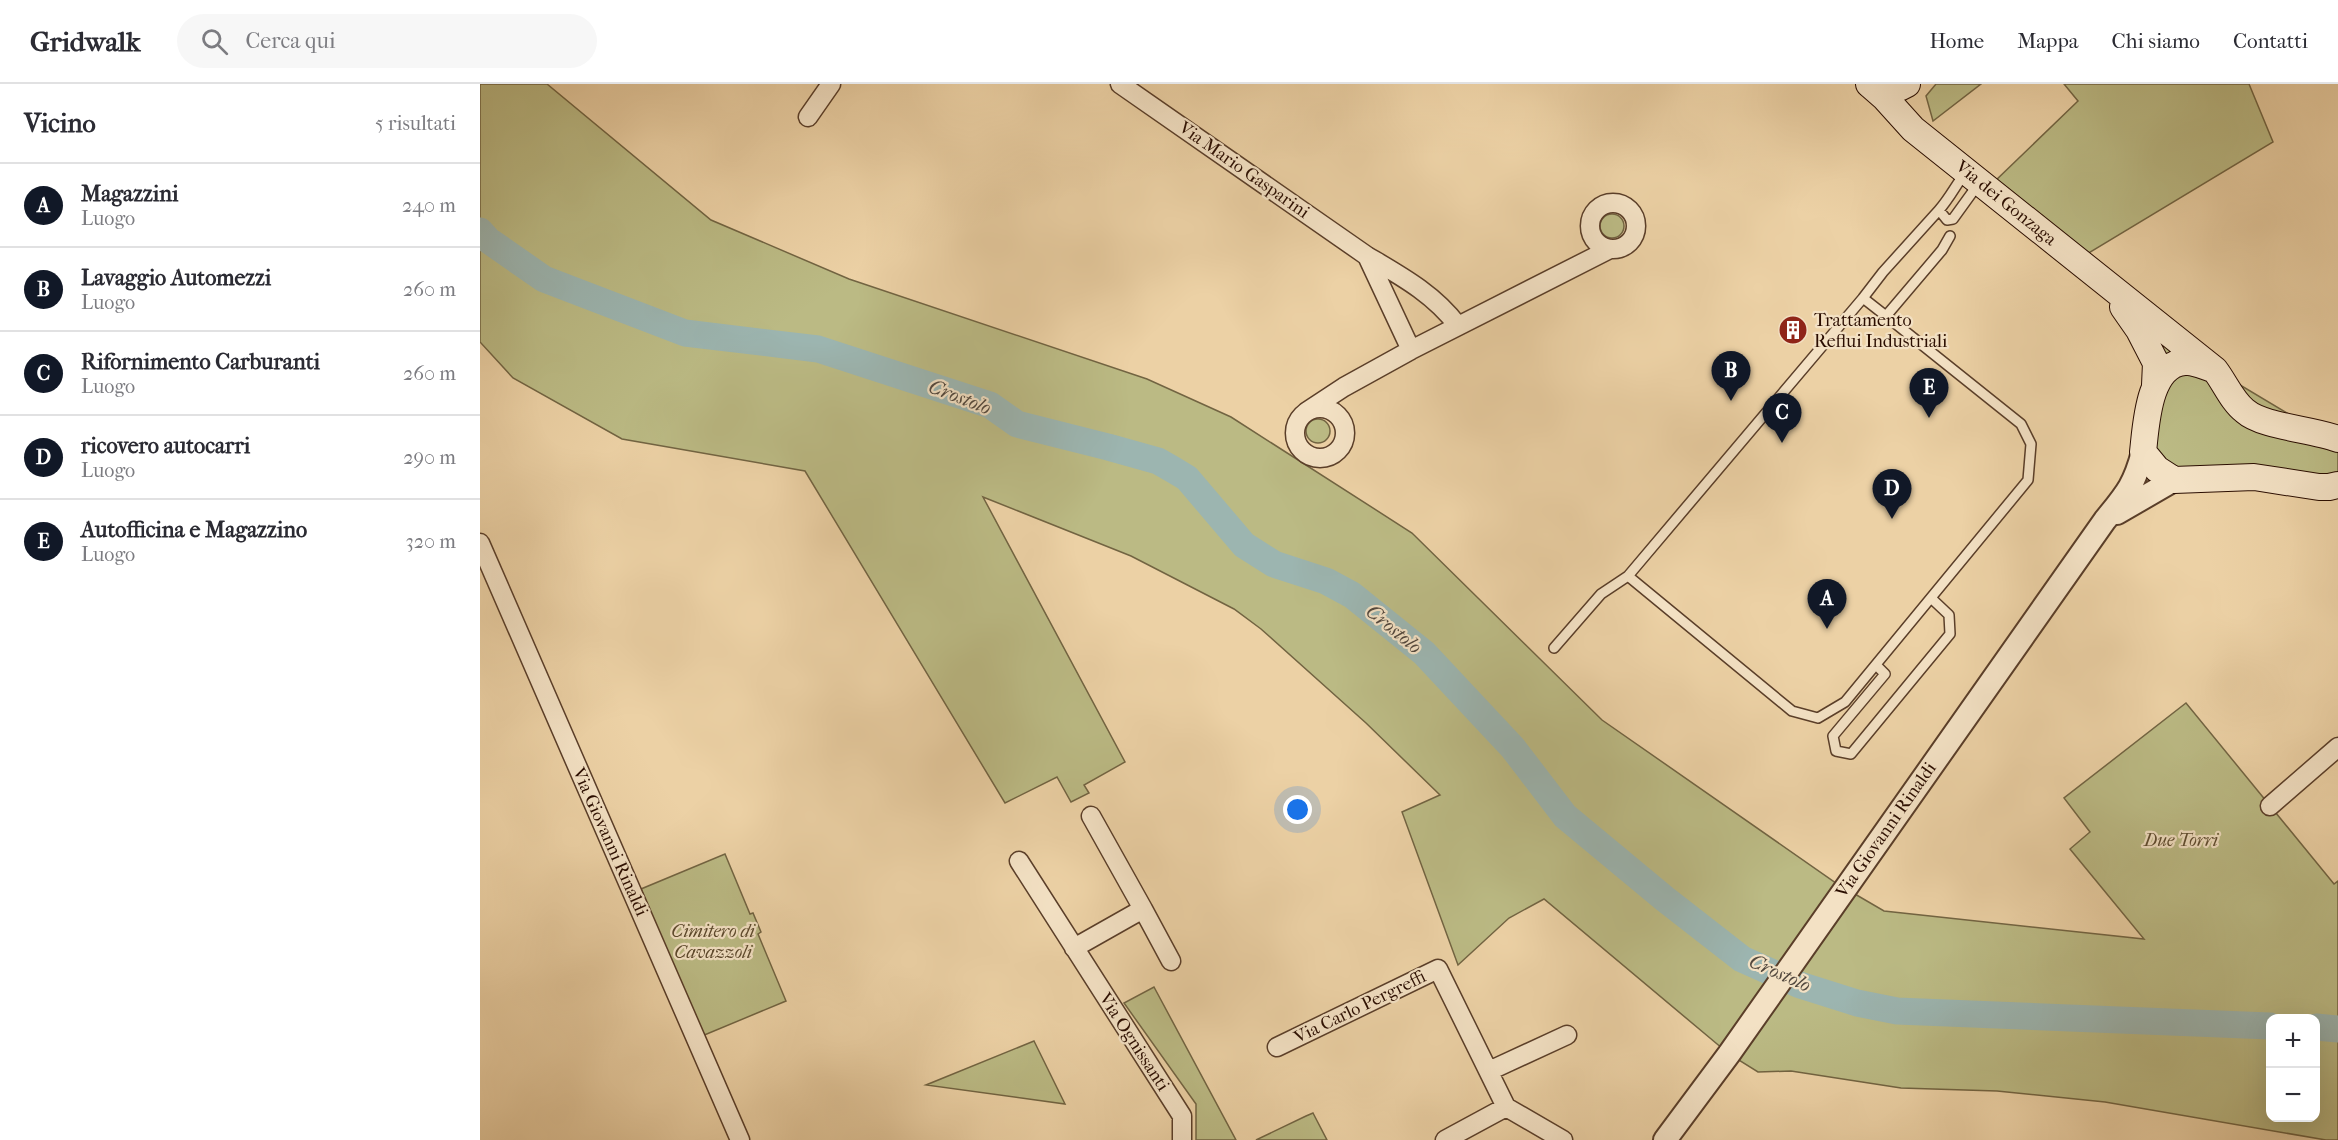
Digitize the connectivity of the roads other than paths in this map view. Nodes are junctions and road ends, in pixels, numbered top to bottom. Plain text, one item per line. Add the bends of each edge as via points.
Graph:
1 (831, 84) edge
2 (1120, 84) edge
3 (1909, 84) edge
4 (1870, 85) edge
5 (808, 117) dead end
6 (1907, 120) junction
7 (1973, 177) junction
8 (1939, 210) junction
9 (1950, 236) dead end
10 (1602, 245) dead end
11 (1367, 256) junction
12 (2108, 285) junction
13 (1863, 298) junction
14 (1886, 315) junction
15 (1458, 326) junction
16 (1411, 350) junction
17 (2215, 370) junction
18 (2155, 385) junction
19 (1344, 387) junction
20 (1306, 412) junction
21 (1341, 417) junction
22 (2332, 433) edge
23 (2143, 453) junction
24 (2174, 480) junction
25 (2335, 488) edge
26 (2105, 520) junction
27 (480, 543) edge
28 (1628, 576) junction
29 (1931, 598) junction
30 (1554, 648) dead end
31 (1876, 665) junction
32 (2338, 747) edge
33 (2270, 806) dead end
34 (1091, 816) dead end
35 (1019, 861) dead end
36 (1143, 909) junction
37 (1074, 948) junction
38 (1171, 961) dead end
39 (1567, 1035) dead end
40 (1277, 1047) dead end
41 (1489, 1071) junction
42 (1506, 1107) junction
43 (740, 1140) edge
44 (1182, 1140) edge
45 (1445, 1140) edge
46 (1563, 1140) edge
47 (1665, 1140) edge

1 - 5 street
2 - 11 street, Via Mario Gasparini
3 - 4 main road, Via dei Gonzaga via 1888,91
3 - 6 main road, Via dei Gonzaga via 1905,100
4 - 6 main road, Via dei Gonzaga
6 - 7 main road, Via dei Gonzaga
7 - 8 lane
7 - 8 lane via 1953,219 1947,220
7 - 12 main road, Via dei Gonzaga
8 - 13 lane
9 - 14 lane
10 - 15 street via 1582,262
11 - 15 street, Via Mario Gasparini via 1435,300
11 - 16 street
12 - 17 main road, Via dei Gonzaga
12 - 18 main road, Via dei Gonzaga via 2156,363
13 - 14 lane
13 - 28 lane
14 - 29 lane via 2021,424 2031,444 2028,480
15 - 16 street
16 - 19 street
17 - 18 main road via 2184,362 2164,373
17 - 22 main road, Via dei Gonzaga via 2237,405 2254,418
18 - 23 main road, Via dei Gonzaga
19 - 20 street
19 - 21 street via 1339,402
20 - 21 street via 1320,407
20 - 21 street via 1296,426 1297,442 1301,450 1316,458 1333,455 1344,442 1345,425
23 - 24 main road
23 - 26 street, Via Giovanni Rinaldi via 2130,489
24 - 25 main road via 2254,477
24 - 26 street, Via Giovanni Rinaldi
26 - 47 street, Via Giovanni Rinaldi
27 - 43 street, Via Giovanni Rinaldi
28 - 30 lane via 1601,594
28 - 31 lane via 1792,711 1818,718 1845,702
29 - 31 lane
29 - 31 lane via 1949,615 1950,634 1851,754 1836,751 1833,736 1885,674
32 - 33 street
34 - 36 street
35 - 37 street, Via Ognissanti
36 - 37 street
36 - 38 street
37 - 44 street, Via Ognissanti via 1182,1116
39 - 41 street
40 - 41 street, Via Carlo Pergreffi via 1438,969
41 - 42 street, Via Carlo Pergreffi
42 - 45 street
42 - 46 street

